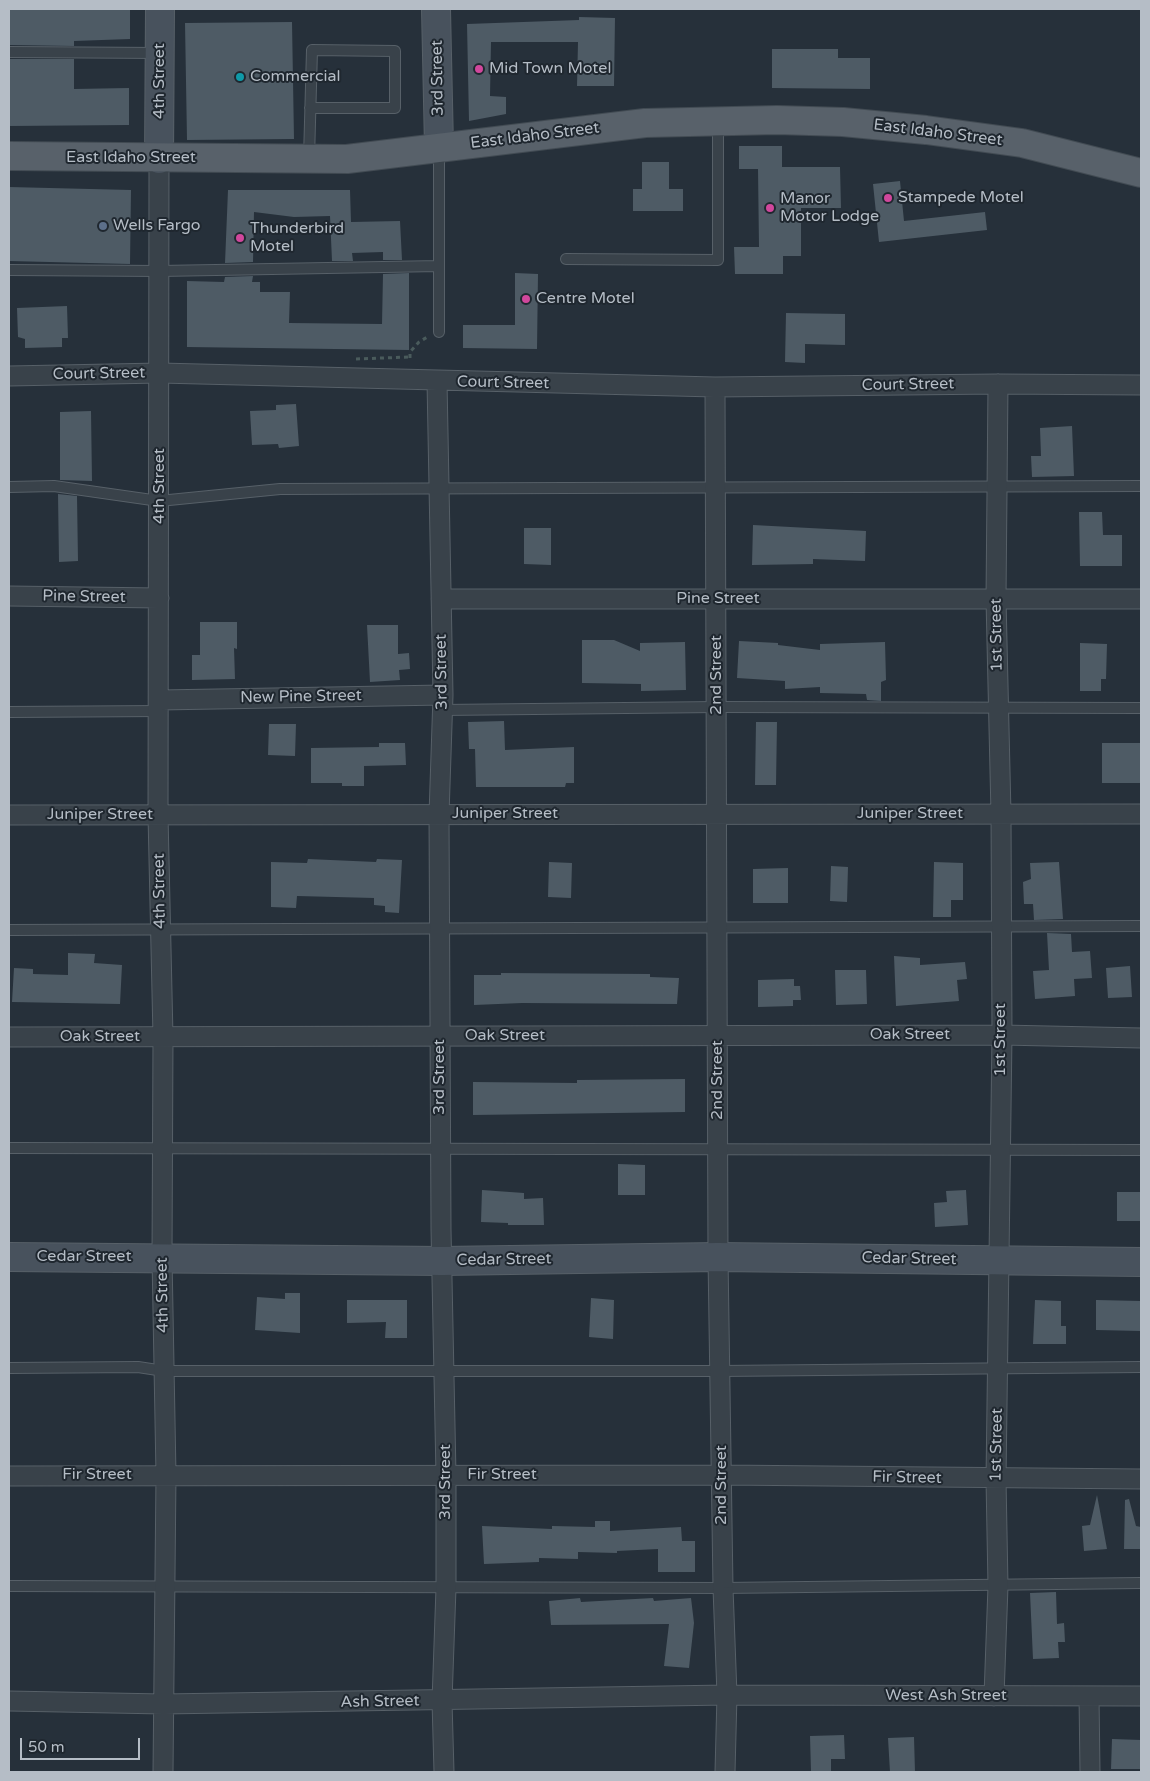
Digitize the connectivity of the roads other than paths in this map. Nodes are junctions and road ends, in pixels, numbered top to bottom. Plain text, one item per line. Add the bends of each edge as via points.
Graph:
1 (160, 9) edge
2 (436, 9) edge
3 (9, 52) edge
4 (160, 54) junction
5 (310, 108) junction
6 (718, 120) junction
7 (439, 147) junction
8 (9, 156) edge
9 (160, 158) junction
10 (309, 158) junction
11 (1141, 173) edge
12 (566, 259) dead end
13 (439, 266) junction
14 (9, 270) edge
15 (160, 271) junction
16 (439, 332) road end
17 (160, 373) junction
18 (9, 376) edge
19 (437, 381) junction
20 (998, 384) junction
21 (1141, 385) edge
22 (715, 387) junction
23 (997, 485) junction
24 (1141, 486) edge
25 (9, 487) edge
26 (714, 487) junction
27 (439, 489) junction
28 (160, 500) junction
29 (9, 596) edge
30 (159, 598) junction
31 (440, 599) junction
32 (717, 599) junction
33 (996, 599) junction
34 (1141, 599) edge
35 (442, 703) junction
36 (160, 706) junction
37 (716, 707) junction
38 (998, 707) junction
39 (1141, 708) edge
40 (9, 712) edge
41 (716, 814) junction
42 (1000, 814) junction
43 (1141, 814) edge
44 (158, 815) junction
45 (439, 815) junction
46 (9, 816) edge
47 (717, 926) junction
48 (1141, 926) edge
49 (440, 928) junction
50 (1001, 928) junction
51 (9, 930) edge
52 (161, 930) junction
53 (1002, 1035) junction
54 (440, 1036) junction
55 (718, 1036) junction
56 (9, 1037) edge
57 (163, 1037) junction
58 (1141, 1038) edge
59 (163, 1147) junction
60 (9, 1148) edge
61 (441, 1148) junction
62 (718, 1148) junction
63 (1000, 1150) junction
64 (1141, 1150) edge
65 (9, 1257) edge
66 (162, 1257) junction
67 (718, 1257) junction
68 (999, 1260) junction
69 (442, 1262) junction
70 (1141, 1262) edge
71 (997, 1367) junction
72 (1141, 1367) edge
73 (9, 1368) edge
74 (444, 1370) junction
75 (164, 1371) junction
76 (720, 1371) junction
77 (166, 1475) junction
78 (446, 1475) junction
79 (723, 1475) junction
80 (9, 1476) edge
81 (1141, 1479) edge
82 (996, 1480) junction
83 (1141, 1583) edge
84 (9, 1586) edge
85 (998, 1586) junction
86 (166, 1588) junction
87 (446, 1588) junction
88 (723, 1588) junction
89 (727, 1695) junction
90 (751, 1696) joint
91 (994, 1696) junction
92 (1089, 1696) junction
93 (1141, 1696) edge
94 (9, 1701) edge
95 (442, 1701) junction
96 (163, 1704) junction
97 (163, 1772) edge
98 (444, 1772) edge
99 (725, 1772) edge
100 (1090, 1772) edge

1 - 4 street, 4th Street
2 - 7 street, 3rd Street
3 - 4 lane
4 - 9 street, 4th Street
5 - 5 lane via 312,50 395,51 395,108
5 - 10 lane
6 - 7 main road, East Idaho Street via 645,123
6 - 11 main road, East Idaho Street via 853,122 1022,143
6 - 12 lane via 718,260
7 - 10 main road, East Idaho Street via 347,158
7 - 13 lane
8 - 9 main road, East Idaho Street
9 - 10 main road, East Idaho Street
9 - 15 street, 4th Street
13 - 15 lane
13 - 16 lane
14 - 15 lane
15 - 17 street, 4th Street
17 - 18 street, Court Street
17 - 19 street, Court Street
17 - 28 street, 4th Street
19 - 22 street, Court Street
19 - 27 street, 3rd Street
20 - 21 street, Court Street
20 - 22 street, Court Street
20 - 23 street, 1st Street
22 - 26 street, 2nd Street
23 - 24 lane
23 - 26 lane
23 - 33 street, 1st Street
25 - 28 lane via 54,486
26 - 27 lane
26 - 32 street, 2nd Street
27 - 28 lane via 280,489
27 - 31 street, 3rd Street
28 - 30 street, 4th Street
29 - 30 street, Pine Street
30 - 36 street, 4th Street
31 - 32 street, Pine Street
31 - 35 street, 3rd Street
32 - 33 street, Pine Street
32 - 37 street, 2nd Street
33 - 34 street, Pine Street
33 - 38 street, 1st Street
35 - 36 street, New Pine Street
35 - 37 lane
35 - 45 street, 3rd Street
36 - 40 lane
36 - 44 street, 4th Street
37 - 38 lane
37 - 41 street, 2nd Street
38 - 39 lane
38 - 42 street, 1st Street
41 - 42 street, Juniper Street
41 - 45 street, Juniper Street
41 - 47 street, 2nd Street
42 - 43 street, Juniper Street
42 - 50 street, 1st Street
44 - 45 street, Juniper Street
44 - 46 street, Juniper Street
44 - 52 street, 4th Street
45 - 49 street, 3rd Street
47 - 49 lane
47 - 50 lane
47 - 55 street, 2nd Street
48 - 50 lane
49 - 52 lane
49 - 54 street, 3rd Street
50 - 53 street, 1st Street
51 - 52 lane
52 - 57 street, 4th Street
53 - 55 street, Oak Street
53 - 58 street, Oak Street
53 - 63 street, 1st Street
54 - 55 street, Oak Street
54 - 57 street, Oak Street
54 - 61 street, 3rd Street
55 - 62 street, 2nd Street
56 - 57 street, Oak Street
57 - 59 street, 4th Street
59 - 60 lane
59 - 61 lane
59 - 66 street, 4th Street
61 - 62 lane
61 - 69 street, 3rd Street
62 - 63 lane
62 - 67 street, 2nd Street
63 - 64 lane
63 - 68 street, 1st Street
65 - 66 street, Cedar Street
66 - 69 street, Cedar Street
66 - 75 street, 4th Street
67 - 68 street, Cedar Street
67 - 69 street, Cedar Street
67 - 76 street, 2nd Street
68 - 70 street, Cedar Street
68 - 71 street, 1st Street
69 - 74 street, 3rd Street
71 - 72 lane
71 - 76 lane
71 - 82 street, 1st Street
73 - 75 lane via 138,1367
74 - 75 lane
74 - 76 lane
74 - 78 street, 3rd Street
75 - 77 street, 4th Street
76 - 79 street, 2nd Street
77 - 78 street, Fir Street
77 - 80 street, Fir Street
77 - 86 street, 4th Street
78 - 79 street, Fir Street
78 - 87 street, 3rd Street
79 - 82 street, Fir Street
79 - 88 street, 2nd Street
81 - 82 street, Fir Street
82 - 85 street, 1st Street
83 - 85 lane
84 - 86 lane
85 - 88 lane
85 - 91 street, 1st Street
86 - 87 lane
86 - 96 street, 4th Street
87 - 88 lane
87 - 95 street, 3rd Street
88 - 89 street, 2nd Street
89 - 90 street, Ash Street
89 - 95 street, Ash Street
89 - 99 street, 2nd Street
90 - 91 street, West Ash Street
91 - 92 street, West Ash Street
92 - 93 street, West Ash Street
92 - 100 street
94 - 96 street, Ash Street
95 - 96 street, Ash Street
95 - 98 street, 3rd Street
96 - 97 street, 4th Street

